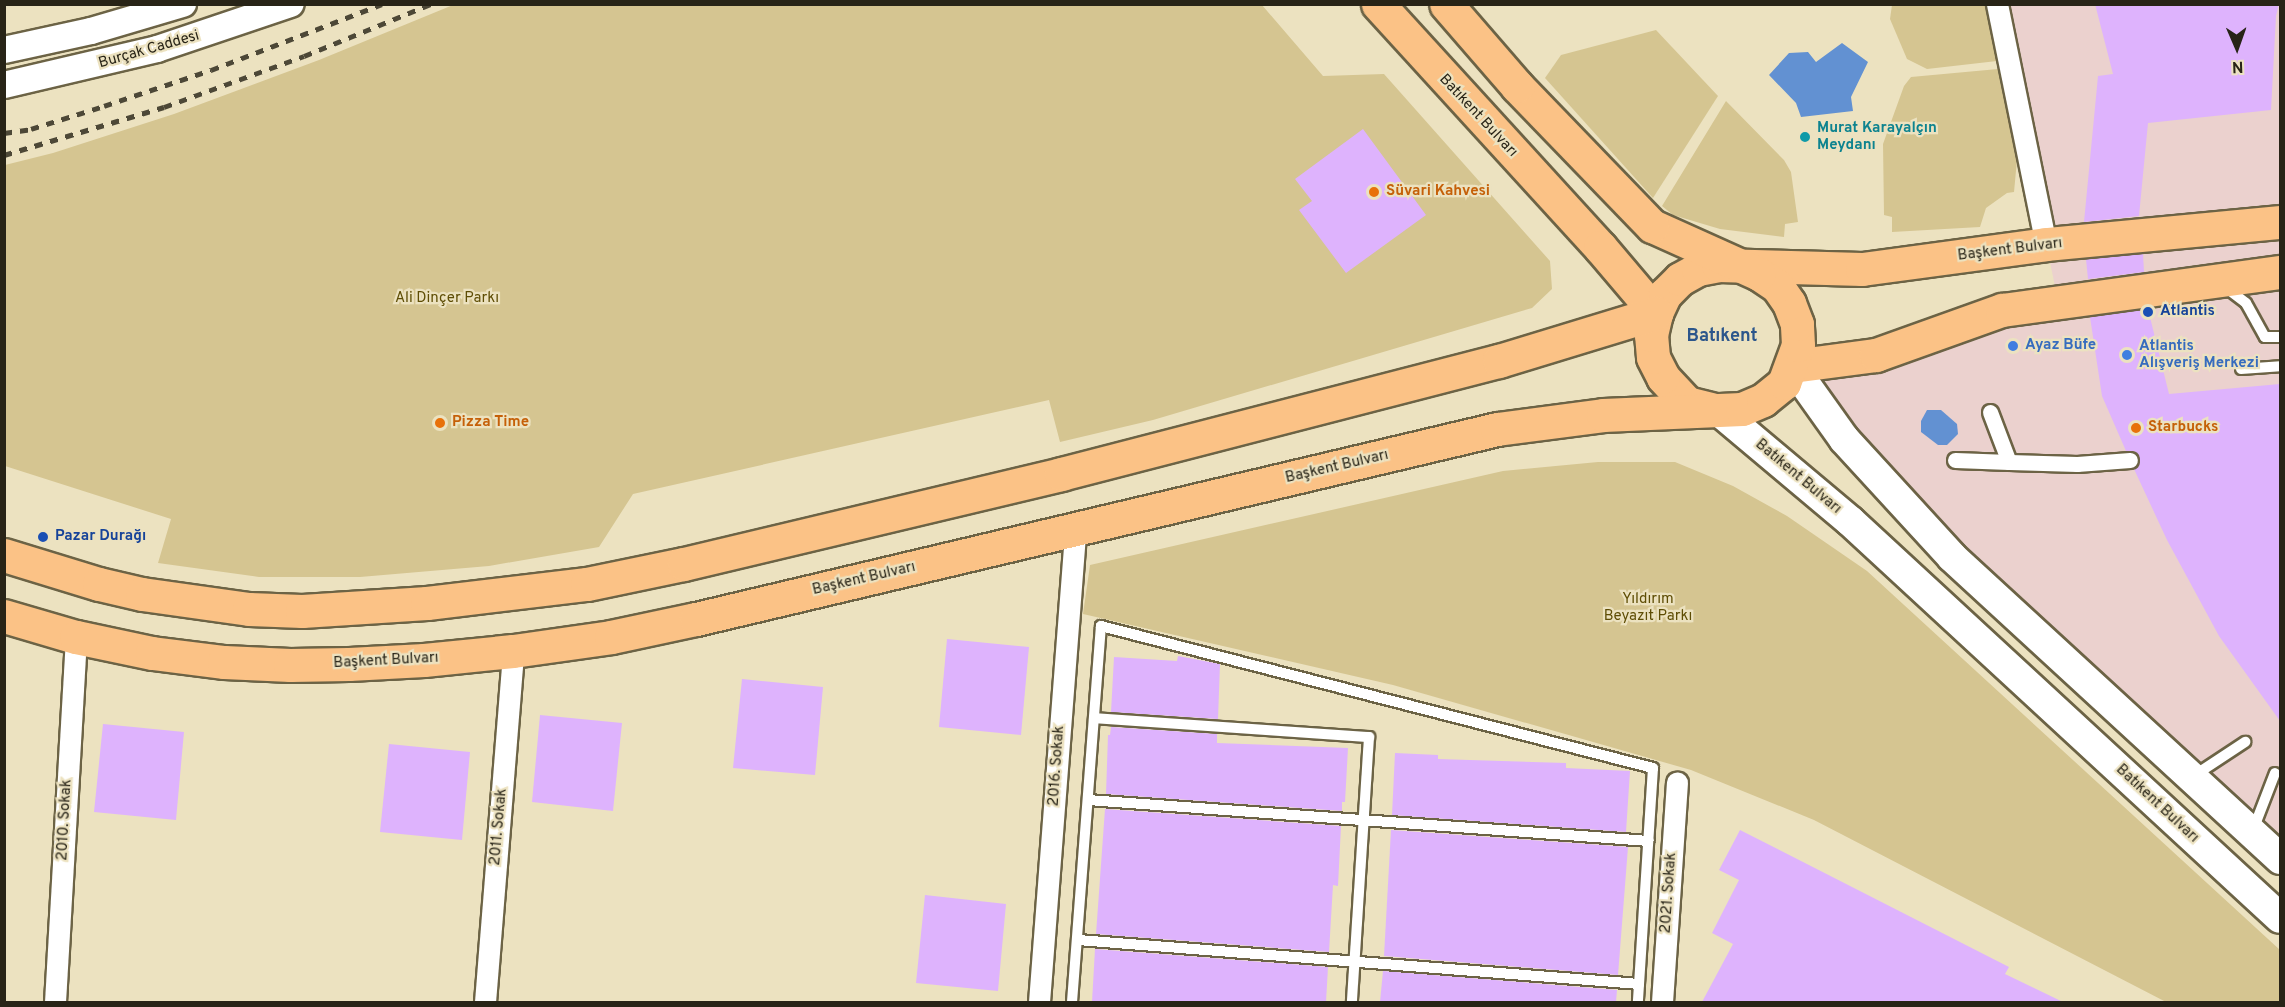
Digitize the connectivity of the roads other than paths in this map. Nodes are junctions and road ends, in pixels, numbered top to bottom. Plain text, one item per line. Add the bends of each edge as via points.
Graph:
1 (183, 4) edge
2 (291, 4) edge
3 (1378, 4) edge
4 (1446, 4) edge
5 (1997, 4) edge
6 (4, 50) edge
7 (4, 85) edge
8 (2280, 222) edge
9 (2046, 244) junction
10 (1739, 266) junction
11 (2280, 272) edge
12 (2216, 280) junction
13 (1656, 313) junction
14 (2280, 337) edge
15 (1792, 366) junction
16 (2280, 366) edge
17 (2241, 369) dead end
18 (1719, 411) junction
19 (1990, 412) dead end
20 (1956, 460) dead end
21 (2130, 460) dead end
22 (2009, 462) junction
23 (1075, 529) junction
24 (4, 555) edge
25 (4, 616) edge
26 (76, 637) junction
27 (513, 651) junction
28 (1094, 718) junction
29 (2245, 742) dead end
30 (2275, 773) dead end
31 (2192, 777) junction
32 (1677, 783) dead end
33 (1088, 800) junction
34 (1363, 820) junction
35 (2252, 833) junction
36 (1649, 841) junction
37 (2280, 859) edge
38 (2280, 918) edge
39 (1078, 940) junction
40 (1354, 963) junction
41 (1639, 984) junction
42 (55, 1002) edge
43 (485, 1002) edge
44 (1039, 1002) edge
45 (1072, 1002) edge
46 (1352, 1002) edge
47 (1638, 1002) edge
48 (1662, 1002) edge

1 - 6 street via 92,31
2 - 7 street, Burçak Caddesi via 157,49
3 - 13 main road, Batıkent Bulvarı
4 - 10 main road via 1517,86 1652,226
5 - 9 street
8 - 9 main road, Başkent Bulvarı
9 - 10 main road, Başkent Bulvarı via 1862,269
10 - 13 main road via 1698,269 1680,279 1665,294
10 - 15 main road via 1777,286 1790,303 1798,345
11 - 12 main road
12 - 14 lane via 2246,303 2265,337
12 - 15 main road via 2002,310 1876,355
13 - 18 main road, Batıkent Bulvarı via 1651,334 1653,357 1663,377 1687,403
13 - 24 main road via 1498,361 1061,474 684,564 569,586 353,609 249,609 142,594
15 - 18 main road via 1784,383 1763,400 1742,409
15 - 31 main road via 1844,439 1952,557
16 - 17 lane
18 - 23 main road, Başkent Bulvarı via 1604,414 1497,429
18 - 38 main road, Batıkent Bulvarı via 1850,521
19 - 22 street
20 - 22 street
21 - 22 street via 2077,464
23 - 27 main road, Başkent Bulvarı via 696,619 611,637
23 - 44 street, 2016. Sokak
25 - 26 main road, Başkent Bulvarı
26 - 27 main road, Başkent Bulvarı via 172,656 290,665 424,660
26 - 42 street, 2010. Sokak
27 - 43 street, 2011. Sokak
28 - 33 lane
28 - 34 lane via 1369,737
28 - 36 lane via 1101,626 1653,768
29 - 31 lane
30 - 35 lane
31 - 35 main road
32 - 48 street, 2021. Sokak
33 - 34 lane
33 - 39 lane
34 - 36 lane
34 - 40 lane
35 - 37 main road
36 - 41 lane
39 - 40 lane
39 - 45 lane
40 - 41 lane
40 - 46 lane
41 - 47 lane

